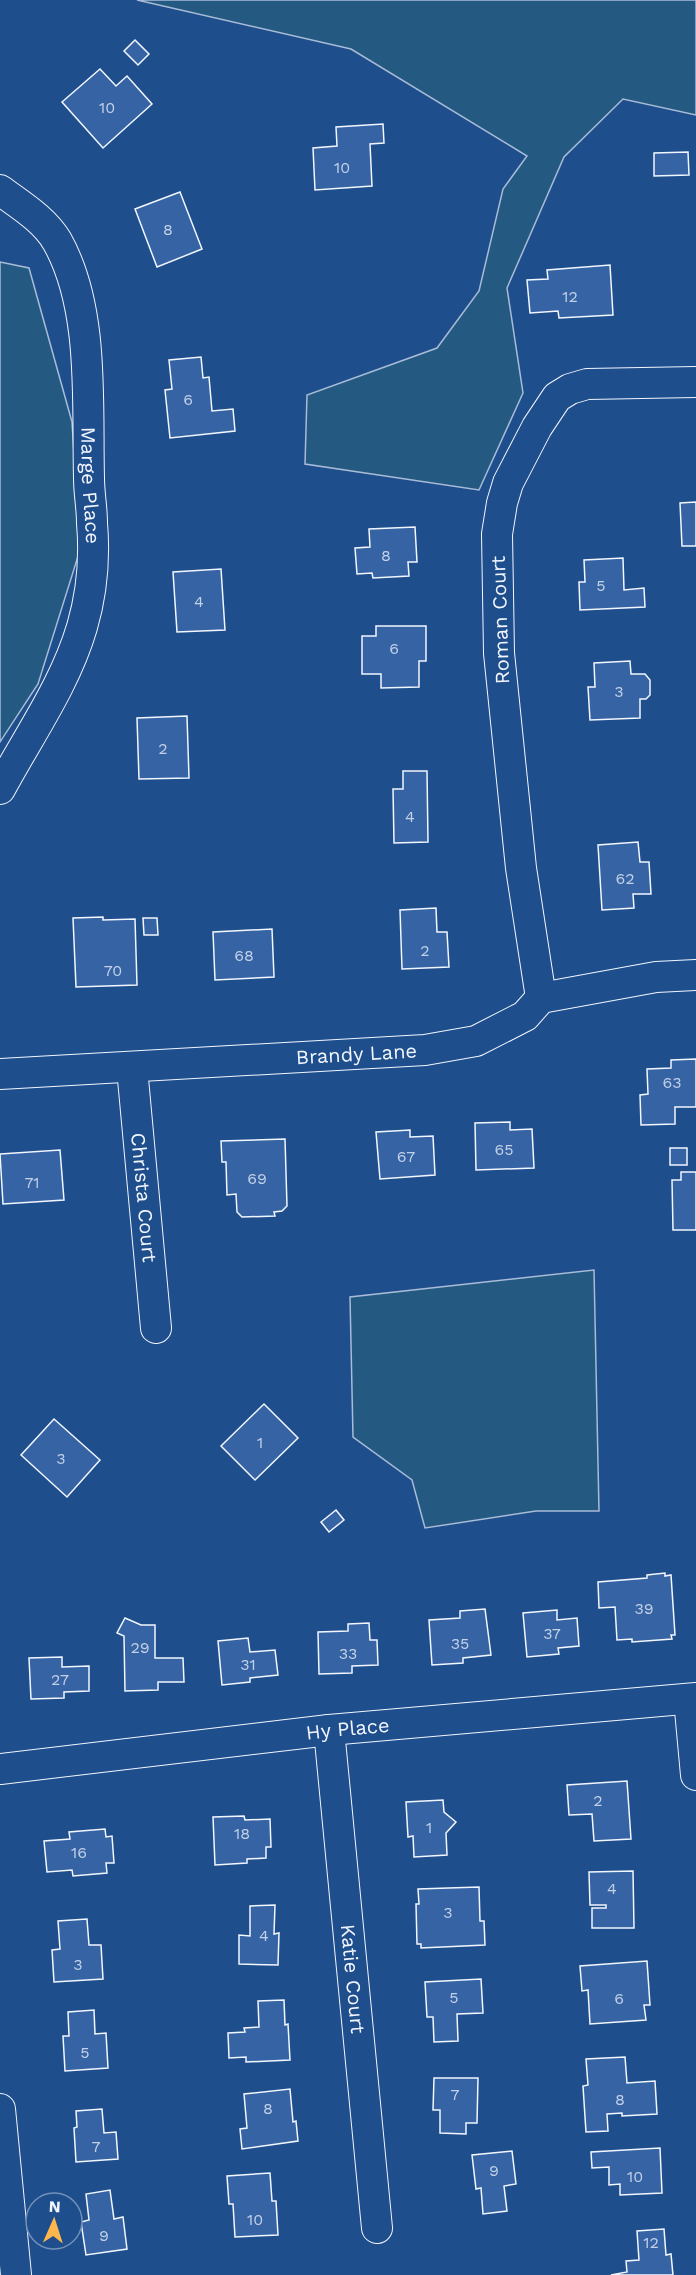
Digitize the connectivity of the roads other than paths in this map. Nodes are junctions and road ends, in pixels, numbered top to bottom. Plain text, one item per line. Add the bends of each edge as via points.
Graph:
1 (0, 190) edge
2 (696, 382) edge
3 (0, 789) edge
4 (696, 975) edge
5 (541, 998) junction
6 (132, 1068) junction
7 (0, 1074) edge
8 (156, 1328) dead end
9 (693, 1699) edge
10 (329, 1730) junction
11 (0, 1769) edge
12 (696, 1775) edge
13 (0, 2109) edge
14 (377, 2228) dead end
15 (16, 2275) edge

1 - 3 street, Marge Place via 45,225 57,242 82,315 93,525 92,589 81,629 40,722
2 - 5 street, Roman Court via 587,384 557,397 508,483 502,503 497,534 499,652 521,868
4 - 5 street
5 - 6 street, Brandy Lane via 525,1016 476,1041 425,1050
6 - 7 street, Brandy Lane
6 - 8 street, Christa Court
9 - 10 street, Hy Place
9 - 12 street
10 - 11 street, Hy Place
10 - 14 street, Katie Court
13 - 15 street

